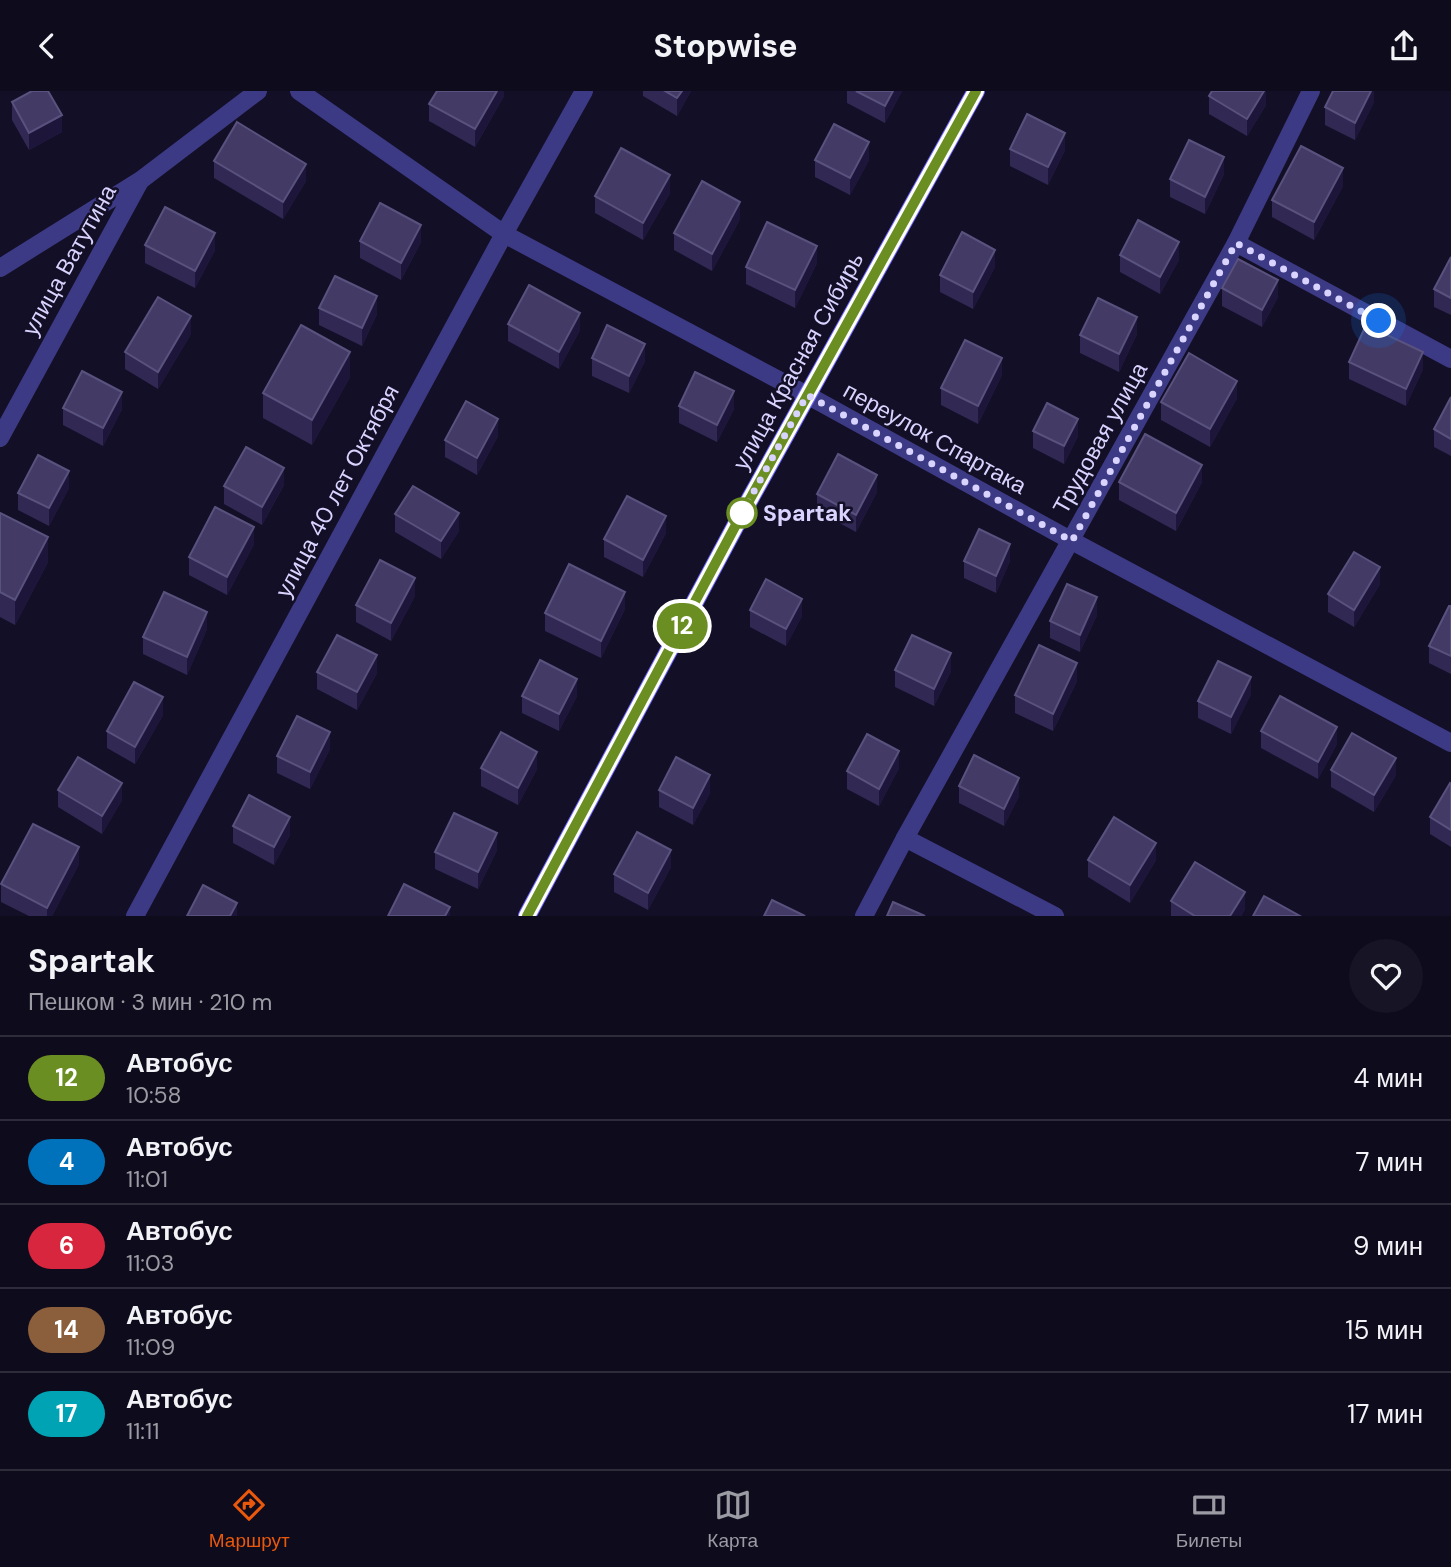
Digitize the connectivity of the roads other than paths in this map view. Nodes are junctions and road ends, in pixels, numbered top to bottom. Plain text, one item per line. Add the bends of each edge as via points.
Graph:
1 (258, 91) edge
2 (299, 91) edge
3 (584, 91) edge
4 (976, 91) edge
5 (1311, 91) edge
6 (141, 180) junction
7 (504, 234) junction
8 (1236, 243) junction
9 (0, 268) edge
10 (1451, 359) edge
11 (807, 395) junction
12 (0, 438) edge
13 (1072, 541) junction
14 (1451, 743) edge
15 (905, 838) junction
16 (135, 916) edge
17 (527, 916) edge
18 (864, 916) edge
19 (1055, 916) edge

1 - 6 street
2 - 7 street, переулок Спартака
3 - 7 street, улица 40 лет Октября
4 - 11 main road, улица Красная Сибирь
5 - 8 street, Трудовая улица
6 - 9 street
6 - 12 street, улица Ватутина
7 - 11 street, переулок Спартака
7 - 16 street, улица 40 лет Октября
8 - 10 street
8 - 13 street, Трудовая улица
11 - 13 street, переулок Спартака
11 - 17 main road, улица Красная Сибирь
13 - 14 street, переулок Спартака
13 - 15 street, Трудовая улица
15 - 18 street, Трудовая улица
15 - 19 street

